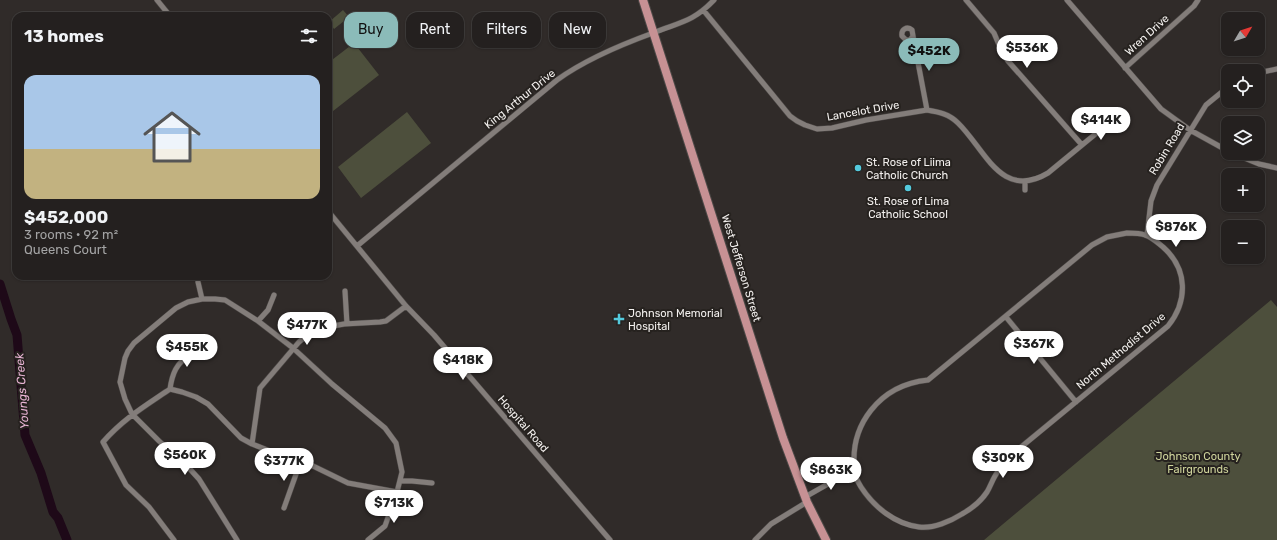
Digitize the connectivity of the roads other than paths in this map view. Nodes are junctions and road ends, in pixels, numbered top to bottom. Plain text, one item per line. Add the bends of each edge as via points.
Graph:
1 (157, 0) edge
2 (643, 0) edge
3 (714, 0) edge
4 (966, 0) edge
5 (1067, 0) edge
6 (1198, 0) edge
7 (704, 11) junction
8 (167, 12) edge
9 (653, 33) junction
10 (913, 36) dead end
11 (1125, 68) junction
12 (1277, 69) edge
13 (1265, 72) edge
14 (1221, 93) edge
15 (927, 110) junction
16 (1110, 122) dead end
17 (1190, 130) junction
18 (1082, 145) junction
19 (1221, 147) edge
20 (1249, 160) edge
21 (1277, 168) edge
22 (1025, 181) junction
23 (1025, 190) dead end
24 (332, 216) edge
25 (1146, 235) junction
26 (357, 246) junction
27 (198, 282) dead end
28 (345, 291) dead end
29 (274, 296) dead end
30 (202, 299) junction
31 (406, 306) junction
32 (1006, 317) junction
33 (258, 321) junction
34 (346, 324) junction
35 (293, 348) junction
36 (210, 353) dead end
37 (170, 389) junction
38 (1076, 402) junction
39 (132, 414) junction
40 (252, 444) junction
41 (300, 463) junction
42 (855, 474) junction
43 (400, 481) junction
44 (432, 483) dead end
45 (397, 492) junction
46 (806, 500) junction
47 (284, 508) dead end
48 (174, 540) edge
49 (237, 540) edge
50 (368, 540) edge
51 (610, 540) edge
52 (755, 540) edge
53 (826, 540) edge

1 - 8 street
2 - 9 main road, West Jefferson Street
3 - 7 street, King Arthur Drive
4 - 18 street via 994,33 1008,61
5 - 11 street, Wren Drive
6 - 11 street, Wren Drive
7 - 9 street, King Arthur Drive via 685,22
7 - 15 street, Lancelot Drive via 787,112 805,125 817,129 832,128
9 - 26 street, King Arthur Drive via 591,59 557,80
9 - 46 main road, West Jefferson Street via 783,438
10 - 15 street
11 - 17 street, Wren Drive via 1161,109
12 - 13 street
14 - 17 street, Robin Road via 1206,105
15 - 22 street, Lancelot Drive via 944,113 958,123 993,167 1002,174
16 - 18 street
17 - 19 street, Wren Drive
17 - 25 street, Robin Road via 1157,185 1151,201
18 - 22 street via 1048,173 1038,179
20 - 21 street
22 - 23 street
24 - 26 street, Hospital Road
25 - 32 street, North Methodist Drive via 1117,234 1100,240
25 - 38 street, North Methodist Drive via 1169,252 1180,272 1182,296 1175,317 1168,326
26 - 31 street, Hospital Road
27 - 30 street
28 - 34 street
29 - 33 street via 268,310
30 - 33 street via 225,300
30 - 39 street via 176,308 128,350 120,382 124,399
31 - 34 street via 386,321
31 - 51 street, Hospital Road via 434,335
32 - 38 street
32 - 42 street, North Methodist Drive via 928,380 907,384 878,401 858,431 855,445
33 - 35 street
34 - 35 street via 317,329
35 - 40 street via 260,388
35 - 43 street via 385,428 396,443 402,472
36 - 37 street via 192,354 178,364
37 - 39 street
37 - 40 street via 196,397 208,404 241,438
38 - 42 street, North Methodist Drive via 1014,452 995,476 987,492 974,506 938,525 920,527 902,522 884,512 869,499
39 - 48 street via 103,442 126,485 149,508
39 - 49 street via 199,479
40 - 41 street
41 - 45 street via 313,466 348,483
41 - 47 street
42 - 46 street via 842,476
43 - 44 street
43 - 45 street
45 - 50 street via 385,526
46 - 52 street via 771,524
46 - 53 main road, West Jefferson Street

